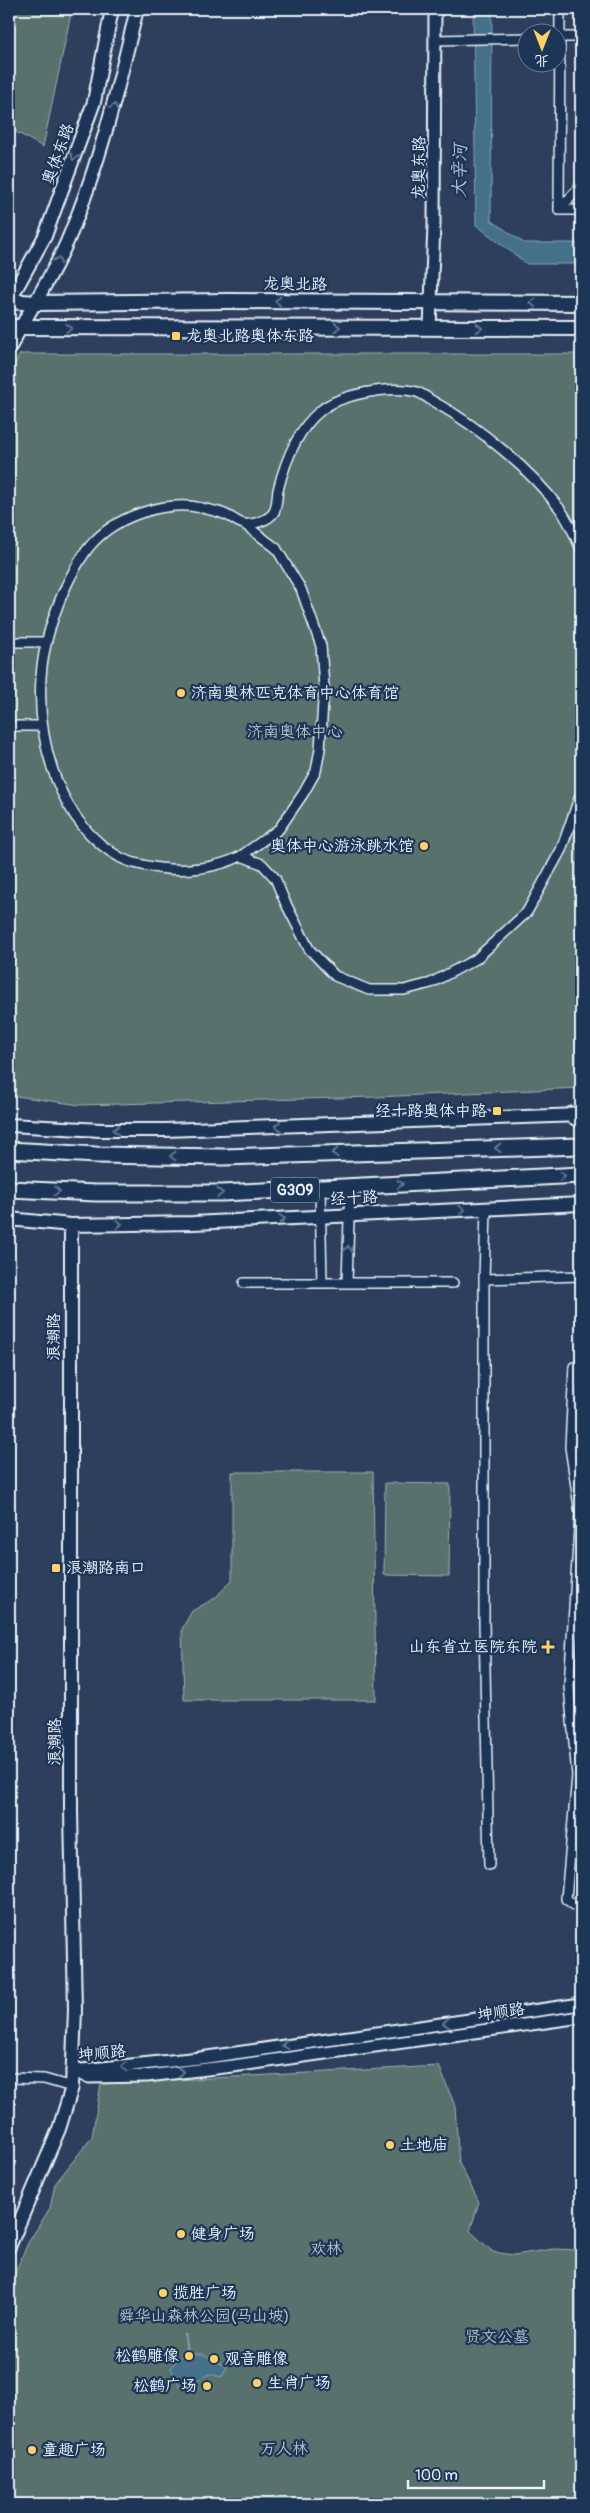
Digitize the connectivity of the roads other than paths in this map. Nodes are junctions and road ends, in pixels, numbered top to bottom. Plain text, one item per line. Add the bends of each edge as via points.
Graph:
1 (112, 9) edge
2 (137, 9) edge
3 (435, 9) edge
4 (560, 9) edge
5 (560, 22) edge
6 (581, 36) edge
7 (568, 37) edge
8 (518, 38) edge
9 (435, 40) junction
10 (559, 72) edge
11 (581, 186) edge
12 (559, 210) junction
13 (581, 210) edge
14 (9, 301) edge
15 (36, 303) junction
16 (431, 303) junction
17 (581, 303) edge
18 (14, 328) edge
19 (430, 328) junction
20 (581, 328) edge
21 (9, 349) edge
22 (244, 524) junction
23 (581, 549) edge
24 (9, 642) edge
25 (47, 642) junction
26 (9, 726) edge
27 (43, 726) junction
28 (581, 793) edge
29 (241, 856) junction
30 (578, 1116) edge
31 (9, 1125) edge
32 (581, 1146) edge
33 (9, 1150) edge
34 (581, 1174) edge
35 (350, 1186) junction
36 (320, 1188) junction
37 (9, 1189) edge
38 (581, 1204) edge
39 (486, 1209) junction
40 (350, 1216) junction
41 (321, 1217) junction
42 (9, 1219) edge
43 (71, 1225) junction
44 (581, 1276) edge
45 (484, 1279) junction
46 (453, 1282) dead end
47 (244, 1283) dead end
48 (322, 1283) junction
49 (347, 1283) junction
50 (581, 1366) edge
51 (489, 1865) dead end
52 (581, 1910) edge
53 (581, 2004) edge
54 (581, 2017) edge
55 (72, 2071) junction
56 (9, 2078) edge
57 (72, 2086) junction
58 (9, 2247) edge

1 -> 14 main road, 奥体东路 via 94,102 45,236
15 -> 2 main road via 67,242 114,109
3 - 9 street, 龙奥东路
4 - 5 street
6 - 7 street
8 - 9 street
9 - 16 street, 龙奥东路
10 - 12 street
11 - 12 street
12 - 13 street
14 - 15 main road, 龙奥北路
16 -> 15 main road, 龙奥北路
15 - 18 main road
17 -> 16 main road, 龙奥北路
16 - 19 street, 龙奥东路
18 -> 19 main road
18 - 21 main road
19 -> 20 main road
22 - 23 street via 262,522 274,512 286,464 302,431 321,409 355,394 388,390 417,392 483,434 542,488 562,511
22 - 25 street via 224,514 199,508 168,507 143,511 114,526 90,546 68,582
22 - 29 street via 276,548 301,589 321,646 324,687 316,771 279,829
24 - 25 street
25 - 27 street via 41,674
26 - 27 street
27 - 29 street via 50,762 80,825 122,860 178,871
28 - 29 street via 561,850 527,912 476,959 431,983 404,990 369,990 335,976 309,949 276,878 262,864
30 -> 31 main road via 164,1130
32 -> 33 highway, G309 via 223,1157 96,1156
35 -> 34 highway, 经十路 / G309
35 - 36 highway, 经十路 / G309
35 - 40 street
37 -> 36 highway, 经十路 / G309 via 222,1193
36 - 41 street
38 - 39 main road, 经十路
40 -> 39 main road, 经十路
39 - 45 street
40 - 41 main road, 经十路
49 -> 40 street
43 -> 41 main road, 经十路
41 - 48 street
42 - 43 main road, 经十路
43 - 55 main road, 浪潮路 via 71,1747 75,2010
44 - 45 street
45 - 51 street via 484,1611
46 - 49 street
47 - 48 street
48 - 49 street
50 - 52 street via 574,1366 570,1447 580,1513 569,1686 576,1776 566,1899
53 -> 55 street, 坤顺路 via 200,2058
55 -> 54 street, 坤顺路 via 88,2078 156,2075
55 - 57 main road, 浪潮路
56 - 57 street via 44,2079
57 - 58 main road, 浪潮路 via 59,2129

